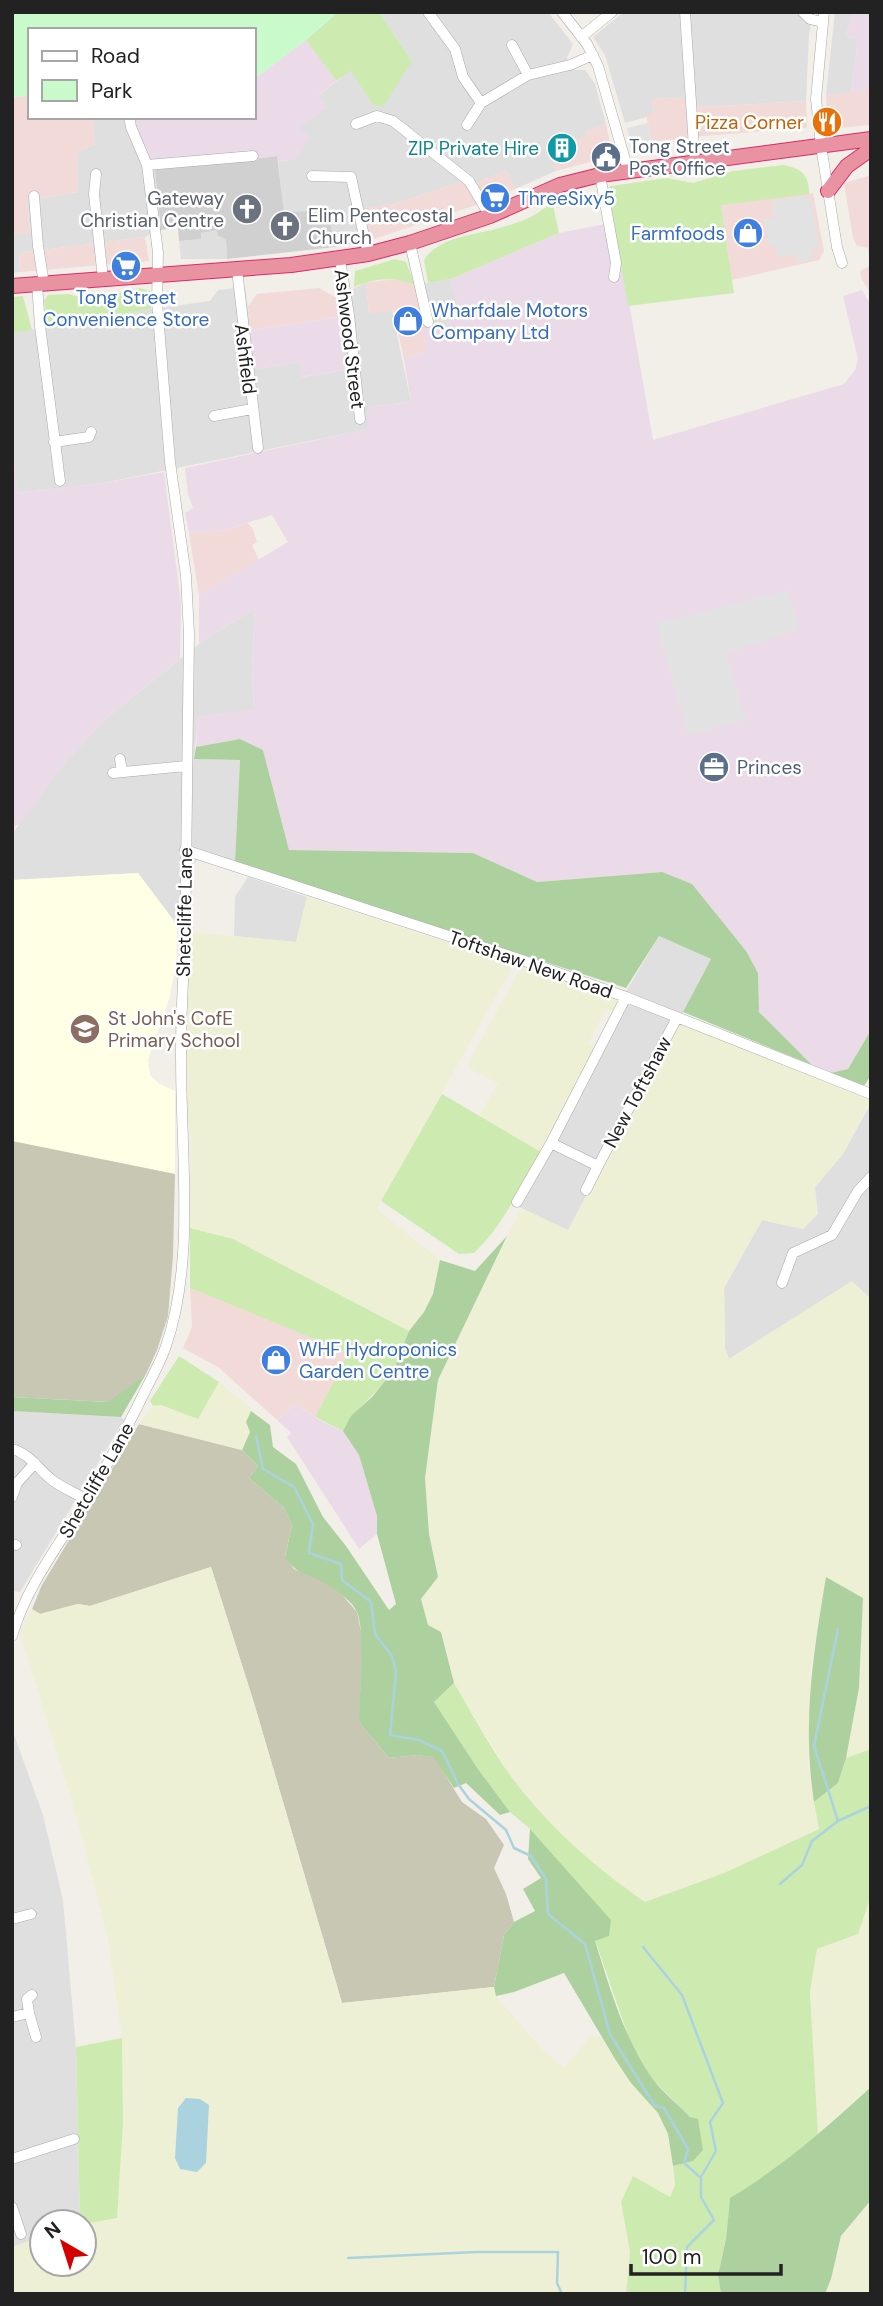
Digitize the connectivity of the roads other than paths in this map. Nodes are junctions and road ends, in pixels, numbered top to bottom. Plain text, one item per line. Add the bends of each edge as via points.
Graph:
1 (428, 12) edge
2 (562, 12) edge
3 (611, 12) edge
4 (685, 12) edge
5 (803, 12) edge
6 (823, 17) edge
7 (581, 37) junction
8 (512, 45) dead end
9 (593, 55) junction
10 (528, 75) junction
11 (481, 103) junction
12 (129, 119) edge
13 (356, 124) dead end
14 (467, 125) dead end
15 (871, 139) edge
16 (821, 146) junction
17 (871, 149) edge
18 (253, 156) dead end
19 (695, 162) junction
20 (147, 165) junction
21 (628, 170) junction
22 (96, 174) dead end
23 (600, 174) junction
24 (313, 176) dead end
25 (828, 191) junction
26 (34, 196) dead end
27 (490, 216) junction
28 (410, 243) junction
29 (368, 254) junction
30 (340, 260) junction
31 (842, 263) dead end
32 (236, 270) junction
33 (158, 275) junction
34 (614, 277) dead end
35 (103, 279) junction
36 (40, 284) junction
37 (12, 286) edge
38 (428, 323) dead end
39 (252, 409) junction
40 (214, 416) dead end
41 (360, 419) dead end
42 (91, 432) dead end
43 (54, 442) junction
44 (258, 448) dead end
45 (60, 481) dead end
46 (120, 760) dead end
47 (186, 766) junction
48 (185, 850) junction
49 (626, 997) junction
50 (677, 1018) junction
51 (871, 1094) edge
52 (551, 1143) junction
53 (598, 1166) junction
54 (871, 1177) edge
55 (586, 1190) dead end
56 (517, 1202) dead end
57 (782, 1283) dead end
58 (12, 1449) edge
59 (35, 1463) junction
60 (12, 1497) edge
61 (87, 1500) junction
62 (12, 1636) edge
63 (31, 1914) dead end
64 (12, 1919) edge
65 (32, 1995) dead end
66 (29, 2013) junction
67 (12, 2017) edge
68 (36, 2037) dead end
69 (74, 2139) dead end
70 (12, 2159) edge
71 (12, 2207) edge
72 (21, 2234) dead end

1 - 11 street via 455,49 463,77
2 - 7 street
3 - 7 street
4 - 19 street
5 - 6 street via 810,19
6 - 16 street via 816,99
7 - 9 street
8 - 10 street
9 - 10 street
9 - 21 street
10 - 11 street
11 - 14 street
12 - 20 street, Shetcliffe Lane
13 - 27 street via 377,116 393,121 470,181
15 - 16 highway
16 - 19 highway
16 - 25 street
17 - 25 highway via 847,166
18 - 20 street
19 - 21 highway
20 - 33 street, Shetcliffe Lane
21 - 23 highway
22 - 35 street
23 - 27 highway via 560,185
23 - 34 street via 616,263
24 - 29 street via 351,177
25 - 31 street
26 - 36 street
27 - 28 highway
28 - 29 highway
28 - 38 street
29 - 30 highway
30 - 32 highway
30 - 41 street, Ashwood Street
32 - 33 highway
32 - 39 street, Ashfield
33 - 35 highway
33 - 47 street, Shetcliffe Lane via 170,461 187,599
35 - 36 highway
36 - 37 highway
36 - 43 street via 40,326
39 - 40 street
39 - 44 street, Ashfield
42 - 43 street via 89,437
43 - 45 street
46 - 47 street via 118,773
47 - 48 street, Shetcliffe Lane
48 - 49 street, Toftshaw New Road
48 - 61 street, Shetcliffe Lane via 184,1173 175,1317 133,1417
49 - 50 street, Toftshaw New Road
49 - 52 street
50 - 51 street, Toftshaw New Road
50 - 53 street, New Toftshaw
52 - 53 street, New Toftshaw
52 - 56 street
53 - 55 street, New Toftshaw
54 - 57 street via 832,1235 793,1253
58 - 59 street
59 - 60 street via 17,1483
59 - 61 street via 53,1481
61 - 62 street, Shetcliffe Lane via 25,1600
63 - 64 street
65 - 66 street via 27,1999
66 - 67 street
66 - 68 street
69 - 70 street
71 - 72 street

